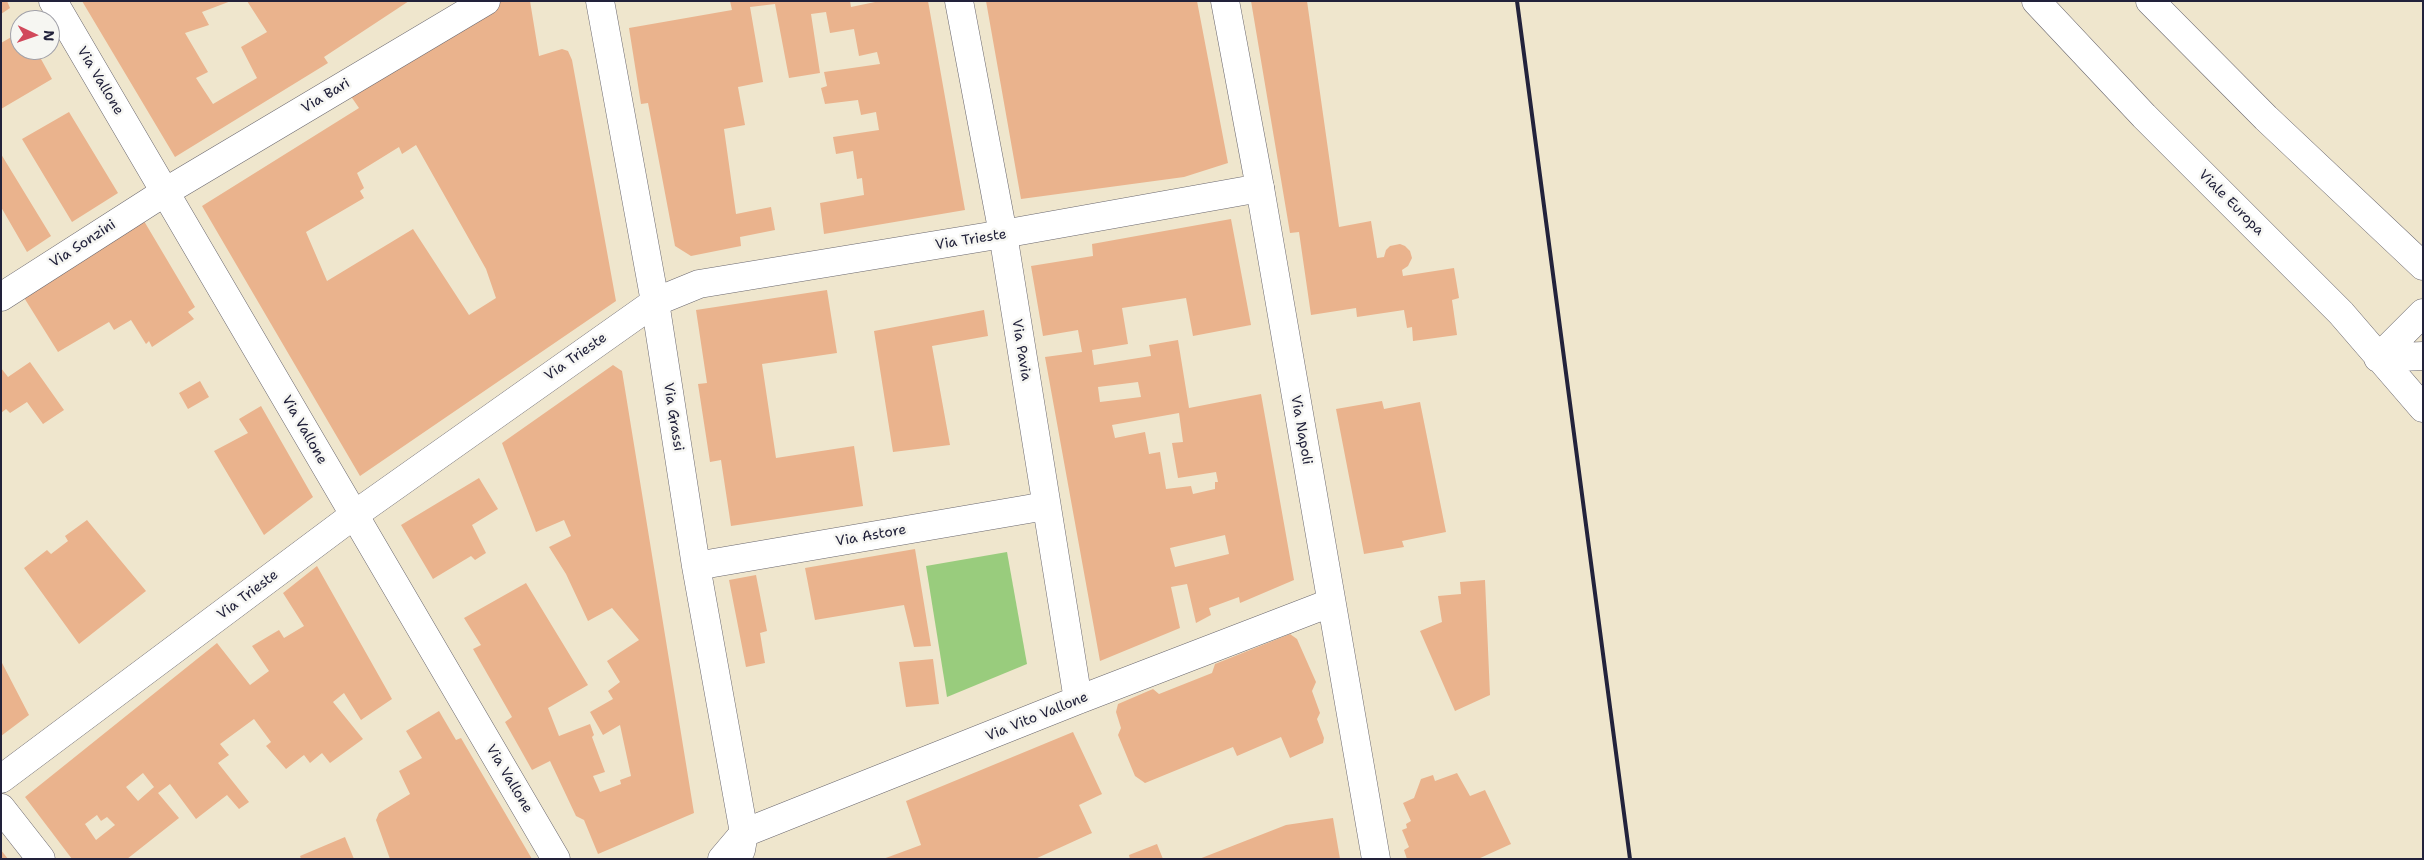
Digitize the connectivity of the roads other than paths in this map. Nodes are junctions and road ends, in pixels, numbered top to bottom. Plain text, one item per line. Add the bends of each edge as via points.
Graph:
1 (53, 1) edge
2 (486, 1) edge
3 (600, 1) edge
4 (959, 1) edge
5 (1225, 1) edge
6 (2036, 1) edge
7 (2150, 1) edge
8 (1260, 188) junction
9 (165, 192) junction
10 (1003, 234) junction
11 (2423, 266) edge
12 (1, 297) edge
13 (655, 302) junction
14 (2423, 313) edge
15 (2423, 356) edge
16 (2378, 358) junction
17 (2423, 408) edge
18 (1046, 506) junction
19 (354, 516) junction
20 (696, 566) junction
21 (1330, 603) junction
22 (1078, 700) junction
23 (1, 779) edge
24 (1, 808) edge
25 (742, 846) edge
26 (42, 859) edge
27 (556, 859) edge
28 (722, 859) edge
29 (1376, 859) edge

1 - 9 street, Via Vallone
2 - 9 street, Via Bari
3 - 13 street, Via Grassi
4 - 10 street, Via Pavia
5 - 8 street, Via Napoli
6 - 16 street, Viale Europa via 2144,116 2341,312
7 - 11 street via 2266,118
8 - 10 street, Via Trieste
8 - 21 street, Via Napoli
9 - 12 street, Via Sonzini
9 - 19 street, Via Vallone
10 - 13 street, Via Trieste via 699,284
10 - 18 street, Via Pavia
13 - 19 street, Via Trieste
13 - 20 street, Via Grassi
14 - 16 street
15 - 16 street
16 - 17 street, Viale Europa
18 - 20 street, Via Astore
18 - 22 street, Via Pavia
19 - 23 street, Via Trieste
19 - 27 street, Via Vallone
20 - 25 street, Via Grassi
21 - 22 street, Via Vito Vallone
21 - 29 street, Via Napoli
22 - 25 street, Via Vito Vallone
24 - 26 street
25 - 28 street

